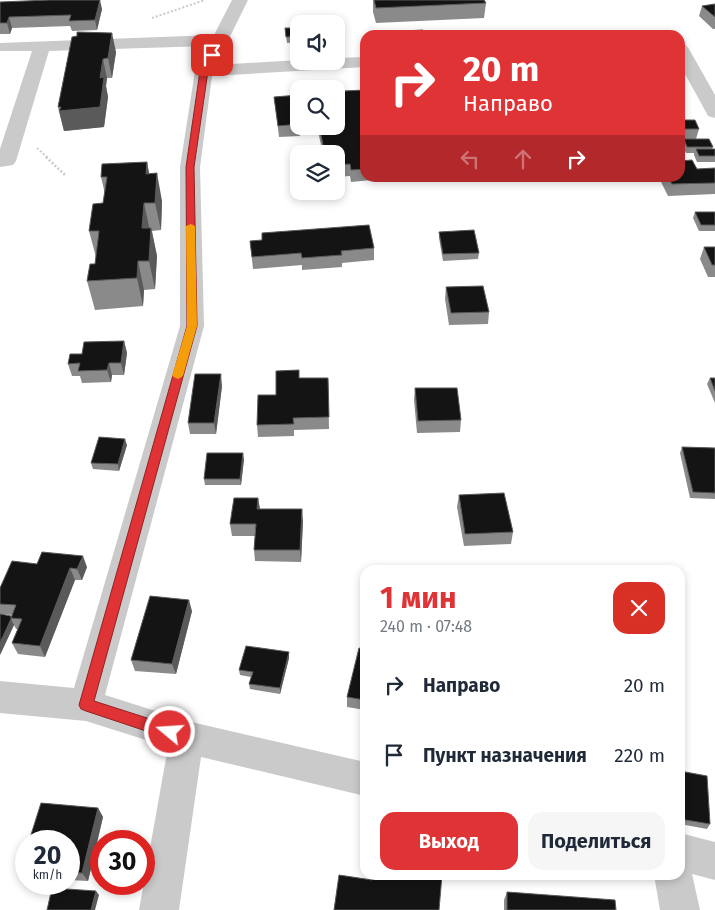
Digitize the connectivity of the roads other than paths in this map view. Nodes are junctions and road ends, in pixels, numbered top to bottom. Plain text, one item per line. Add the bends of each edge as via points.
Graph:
1 (240, 0) edge
2 (221, 40) junction
3 (42, 46) junction
4 (3, 47) dead end
5 (685, 58) edge
6 (360, 62) edge
7 (204, 71) junction
8 (715, 112) edge
9 (0, 161) edge
10 (0, 697) edge
11 (86, 705) junction
12 (187, 737) junction
13 (360, 778) edge
14 (685, 853) edge
15 (715, 861) edge
16 (674, 880) edge
17 (158, 910) edge
18 (680, 910) edge

1 - 2 street
2 - 3 street
2 - 7 street
3 - 4 street
3 - 9 street via 6,161
5 - 8 street
6 - 7 street
7 - 11 street via 190,167 192,326
10 - 11 street
11 - 12 street
12 - 13 street
12 - 17 street
14 - 15 street
16 - 18 street

